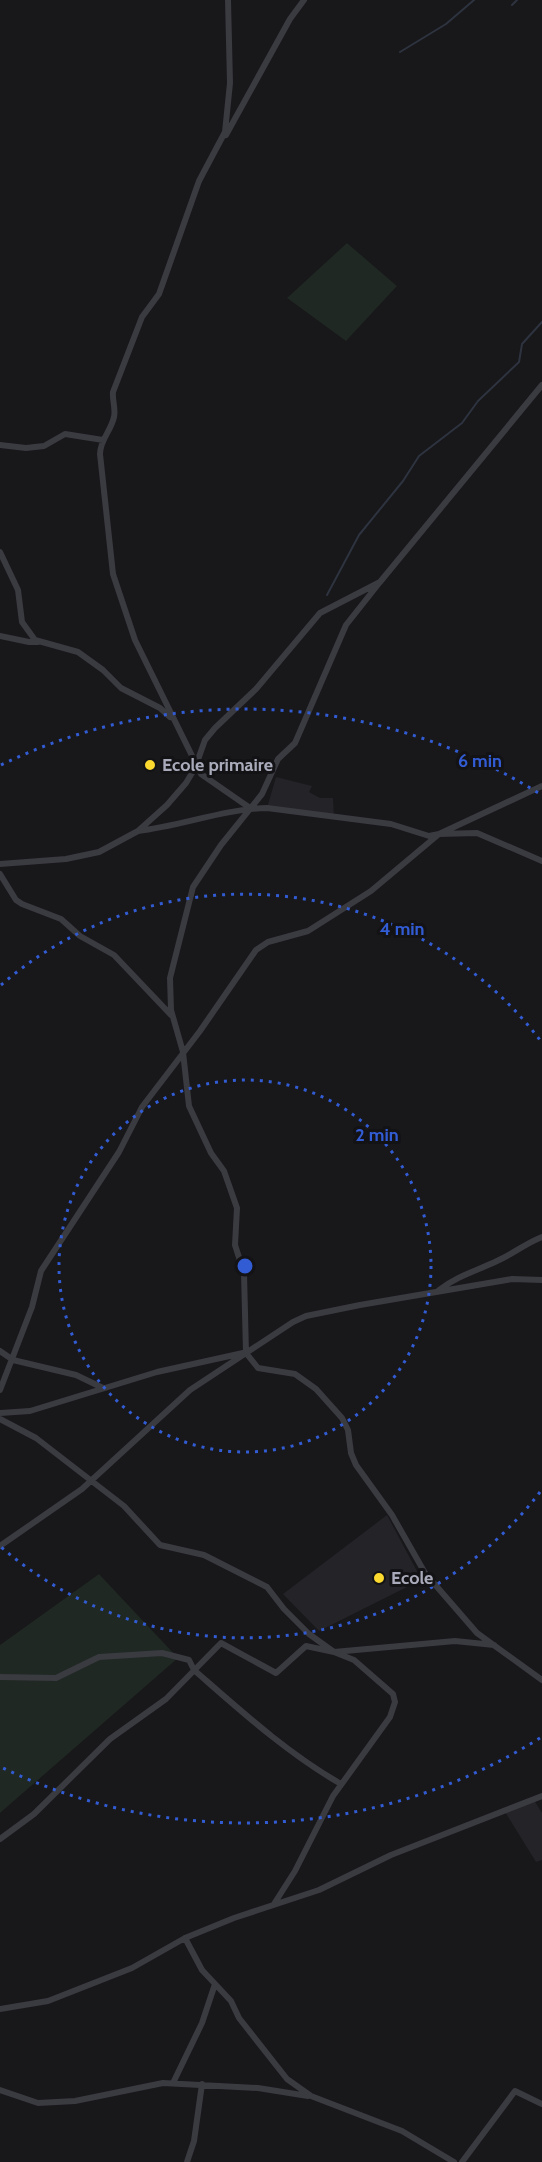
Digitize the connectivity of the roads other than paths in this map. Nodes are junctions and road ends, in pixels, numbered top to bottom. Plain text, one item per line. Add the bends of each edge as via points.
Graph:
1 (228, 0) edge
2 (304, 0) edge
3 (218, 148) junction
4 (542, 386) edge
5 (103, 440) junction
6 (0, 445) edge
7 (0, 552) edge
8 (380, 582) junction
9 (0, 636) edge
10 (42, 641) junction
11 (173, 719) junction
12 (197, 762) junction
13 (542, 786) edge
14 (250, 808) junction
15 (138, 831) junction
16 (439, 834) junction
17 (542, 861) edge
18 (0, 864) edge
19 (0, 874) edge
20 (173, 1017) junction
21 (183, 1052) junction
22 (542, 1237) edge
23 (542, 1280) edge
24 (438, 1291) junction
25 (0, 1351) edge
26 (246, 1353) junction
27 (13, 1360) junction
28 (103, 1388) junction
29 (0, 1390) edge
30 (0, 1413) edge
31 (0, 1419) edge
32 (92, 1481) junction
33 (0, 1546) edge
34 (495, 1646) junction
35 (334, 1652) junction
36 (194, 1670) junction
37 (0, 1677) edge
38 (542, 1680) edge
39 (341, 1784) junction
40 (542, 1796) edge
41 (0, 1839) edge
42 (274, 1904) junction
43 (185, 1938) junction
44 (215, 1984) junction
45 (0, 2008) edge
46 (173, 2083) junction
47 (202, 2084) junction
48 (0, 2090) edge
49 (312, 2096) junction
50 (542, 2104) edge
51 (187, 2162) edge
52 (454, 2162) edge
53 (462, 2162) edge

1 - 3 street via 230,83 225,132
2 - 3 street
3 - 5 street via 199,181 159,294 142,317 113,392 115,414
4 - 8 street
5 - 6 street via 65,434 44,446
5 - 11 street via 100,454 113,574 135,640
7 - 10 street via 18,590 22,622 35,639
8 - 12 street via 320,613 256,689 210,734
8 - 14 street via 346,625 295,743 278,759 262,794
9 - 10 street
10 - 11 street via 78,652 121,688
11 - 12 street
12 - 14 street via 205,779
12 - 15 street via 186,783
13 - 16 street
14 - 15 street
14 - 16 street via 356,819 391,824 429,836
14 - 20 street via 221,844 189,899 170,978
15 - 18 street via 99,852
16 - 17 street via 477,832
16 - 21 street via 371,891 308,932 268,942 256,950
19 - 20 street via 16,900 61,920 114,955
20 - 21 street
21 - 26 street via 189,1106 224,1171 237,1208 235,1245 244,1273
21 - 27 street via 142,1107 119,1152 41,1271
22 - 24 street via 456,1277
23 - 24 street via 512,1279
24 - 26 street via 306,1316
25 - 27 street
26 - 28 street
26 - 32 street via 190,1390
26 - 34 street via 258,1368 305,1378 342,1418 356,1465 392,1515 425,1573 477,1633
27 - 28 street via 76,1375
27 - 29 street
28 - 30 street via 30,1411
31 - 32 street via 36,1438
32 - 33 street
32 - 35 street via 124,1506 160,1545 204,1556 267,1587 309,1634
34 - 35 street via 455,1641
34 - 38 street
35 - 36 street via 306,1646 276,1673 221,1643
35 - 39 street via 354,1660 393,1694 395,1702 390,1717
36 - 37 street via 189,1660 162,1653 99,1657 56,1678
36 - 39 street via 314,1769
36 - 41 street via 165,1699 110,1739 34,1814
39 - 42 street via 296,1871
40 - 42 street via 391,1855 319,1890
42 - 43 street
43 - 44 street via 202,1970
43 - 45 street via 132,1968 48,2001
44 - 46 street via 202,2023
44 - 49 street via 287,2079
46 - 47 street
46 - 48 street via 75,2101 38,2103
47 - 49 street
47 - 51 street
49 - 52 street via 402,2131
50 - 53 street via 515,2091

